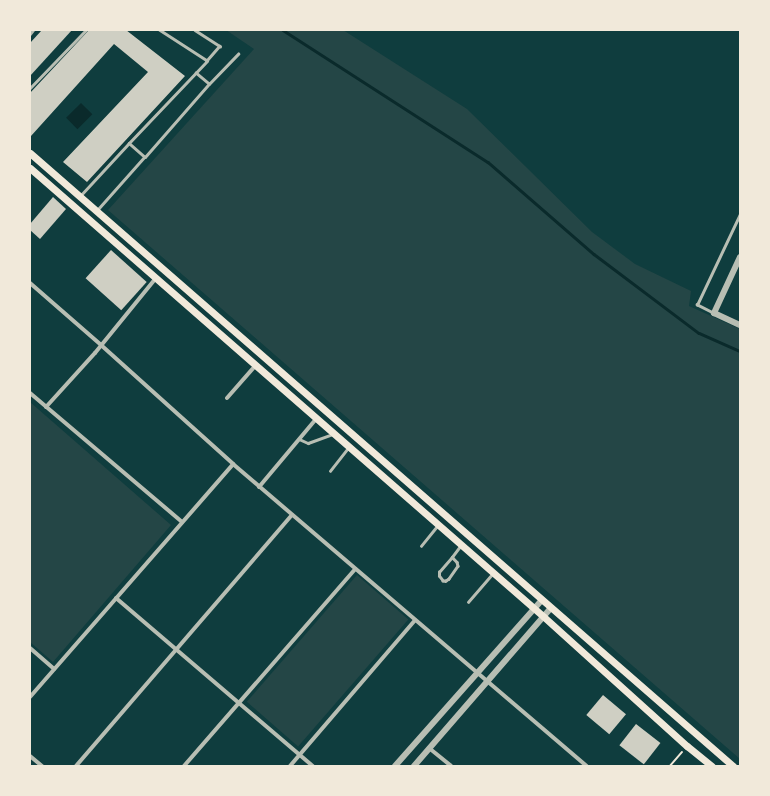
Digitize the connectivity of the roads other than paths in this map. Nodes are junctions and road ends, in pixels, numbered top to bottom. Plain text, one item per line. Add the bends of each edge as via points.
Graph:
1 (33, 30) edge
2 (86, 30) edge
3 (159, 30) edge
4 (195, 30) edge
5 (30, 34) edge
6 (238, 54) dead end
7 (207, 61) junction
8 (196, 73) junction
9 (210, 84) junction
10 (30, 88) edge
11 (129, 143) junction
12 (30, 153) edge
13 (145, 157) junction
14 (30, 168) edge
15 (80, 197) junction
16 (96, 211) junction
17 (740, 214) edge
18 (740, 257) edge
19 (156, 278) junction
20 (30, 283) edge
21 (714, 313) junction
22 (740, 325) edge
23 (101, 345) junction
24 (256, 365) junction
25 (30, 393) edge
26 (227, 398) dead end
27 (46, 407) junction
28 (317, 418) junction
29 (334, 433) junction
30 (299, 438) junction
31 (350, 447) junction
32 (233, 464) junction
33 (330, 470) dead end
34 (259, 487) junction
35 (292, 515) junction
36 (182, 522) junction
37 (438, 524) junction
38 (462, 545) junction
39 (421, 546) dead end
40 (452, 557) junction
41 (355, 569) junction
42 (493, 572) junction
43 (116, 598) junction
44 (542, 600) junction
45 (468, 602) dead end
46 (534, 608) junction
47 (551, 608) junction
48 (544, 617) junction
49 (415, 620) junction
50 (30, 648) edge
51 (177, 650) junction
52 (54, 669) junction
53 (477, 673) junction
54 (487, 682) junction
55 (30, 697) edge
56 (239, 703) junction
57 (430, 748) junction
58 (300, 755) junction
59 (30, 756) edge
60 (42, 766) edge
61 (76, 766) edge
62 (184, 766) edge
63 (290, 766) edge
64 (313, 766) edge
65 (395, 766) edge
66 (414, 766) edge
67 (451, 766) edge
68 (587, 766) edge
69 (712, 766) edge
70 (733, 766) edge

1 - 5 lane
2 - 10 lane
3 - 7 lane
4 - 7 lane via 220,46
6 - 9 lane
7 - 8 lane
8 - 9 lane
8 - 11 lane
9 - 13 lane
11 - 13 lane
11 - 15 lane
12 - 15 main road
13 - 16 lane
14 - 19 main road
15 - 16 main road
16 - 44 main road
17 - 21 lane via 697,305
18 - 21 street
19 - 23 street
19 - 24 main road
20 - 23 street
21 - 22 street
23 - 27 street
23 - 32 street
24 - 26 street
24 - 28 main road
25 - 27 street
27 - 36 street
28 - 29 main road
28 - 30 street
29 - 30 lane via 308,443
29 - 31 main road
30 - 34 street
31 - 33 lane
31 - 37 main road
32 - 34 street
32 - 36 street
34 - 35 street
35 - 41 street
35 - 51 street
36 - 43 street
37 - 38 main road
37 - 39 lane
38 - 40 lane
38 - 42 main road
40 - 40 lane via 439,572 443,581 449,579 458,566
41 - 49 street
41 - 56 street
42 - 45 lane
42 - 46 main road
43 - 51 street
43 - 52 street
44 - 46 street
44 - 47 main road
46 - 48 main road
46 - 53 street
47 - 48 street
47 - 70 main road
48 - 54 street
48 - 69 main road
49 - 53 street
49 - 58 street
50 - 52 street
51 - 56 street
51 - 61 street
52 - 55 street
53 - 54 street
53 - 65 street
54 - 57 street
54 - 68 street
56 - 58 street
56 - 62 street
57 - 66 street
57 - 67 street
58 - 63 street
58 - 64 street
59 - 60 street

